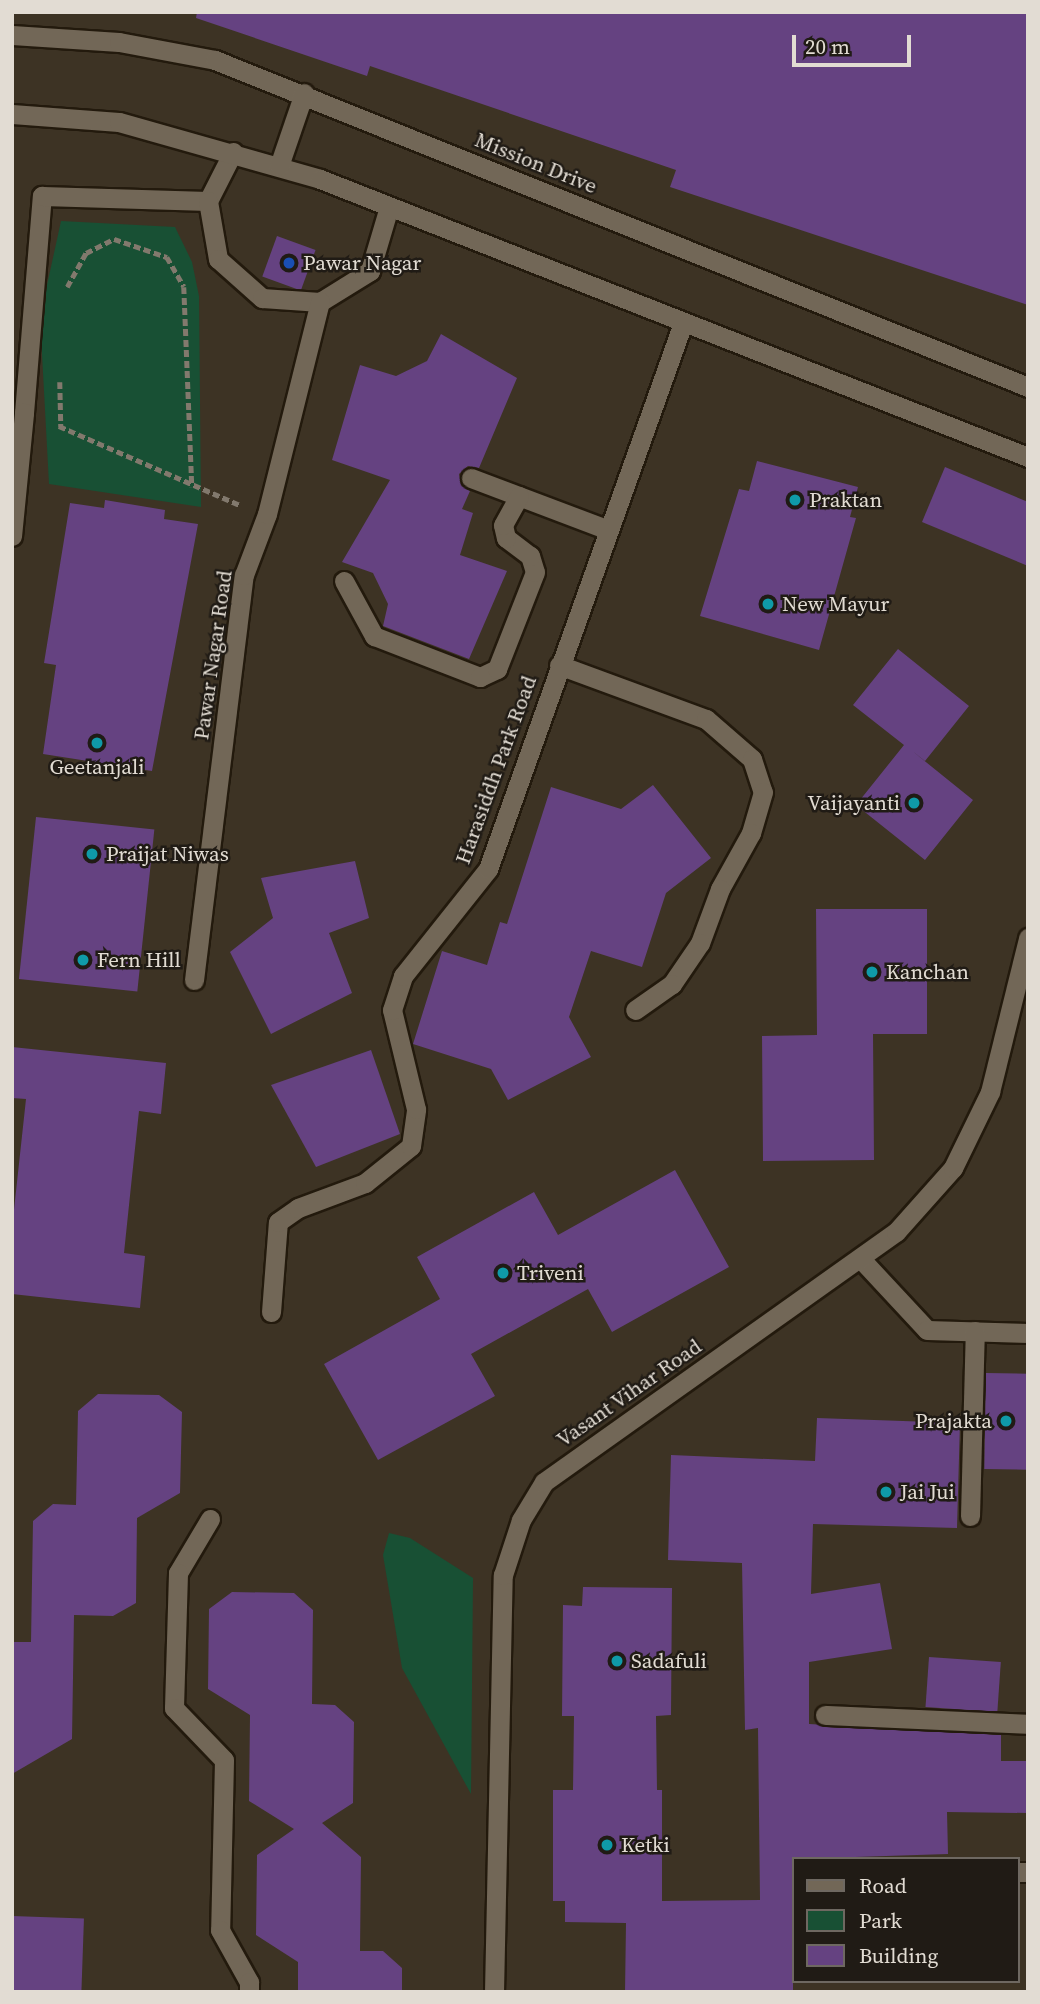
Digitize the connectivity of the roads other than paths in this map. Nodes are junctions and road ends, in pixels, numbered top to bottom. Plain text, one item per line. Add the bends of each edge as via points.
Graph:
1 (12, 35) edge
2 (304, 93) junction
3 (12, 114) edge
4 (233, 152) junction
5 (279, 166) junction
6 (208, 201) junction
7 (389, 208) junction
8 (320, 302) junction
9 (683, 323) junction
10 (1028, 387) edge
11 (16, 441) edge
12 (1028, 457) edge
13 (471, 478) dead end
14 (519, 496) junction
15 (606, 529) junction
16 (12, 534) edge
17 (344, 581) dead end
18 (559, 665) junction
19 (1028, 938) edge
20 (194, 980) dead end
21 (635, 1010) dead end
22 (860, 1258) junction
23 (271, 1312) dead end
24 (975, 1331) junction
25 (1028, 1333) edge
26 (970, 1516) dead end
27 (210, 1519) dead end
28 (825, 1715) dead end
29 (1028, 1724) edge
30 (248, 1992) edge
31 (494, 1992) edge

1 - 2 street, Mission Drive via 119,42 215,60
2 - 5 street
2 - 10 street, Mission Drive
3 - 4 street via 119,122
4 - 5 street
4 - 6 street
5 - 7 street
6 - 8 street via 218,259 262,298
6 - 11 street via 42,196 24,413
7 - 8 street via 370,271
7 - 9 street
8 - 20 street, Pawar Nagar Road via 267,514 244,575
9 - 12 street
9 - 15 street, Harasiddh Park Road
11 - 16 street
13 - 14 street
14 - 15 street
14 - 17 street via 503,525 506,538 530,555 535,572 497,669 480,677 374,636
15 - 18 street, Harasiddh Park Road
18 - 21 street via 706,719 752,759 763,792 751,833 720,889 700,943 672,984
18 - 23 street, Harasiddh Park Road via 488,869 403,976 392,1010 416,1109 411,1146 365,1183 298,1208 278,1222
19 - 22 street, Vasant Vihar Road via 990,1092 953,1168 896,1232
22 - 24 street via 927,1330
22 - 31 street, Vasant Vihar Road via 544,1482 522,1520 503,1575
24 - 25 street
24 - 26 street
27 - 30 street via 178,1573 174,1708 224,1760 220,1930 249,1982
28 - 29 street

